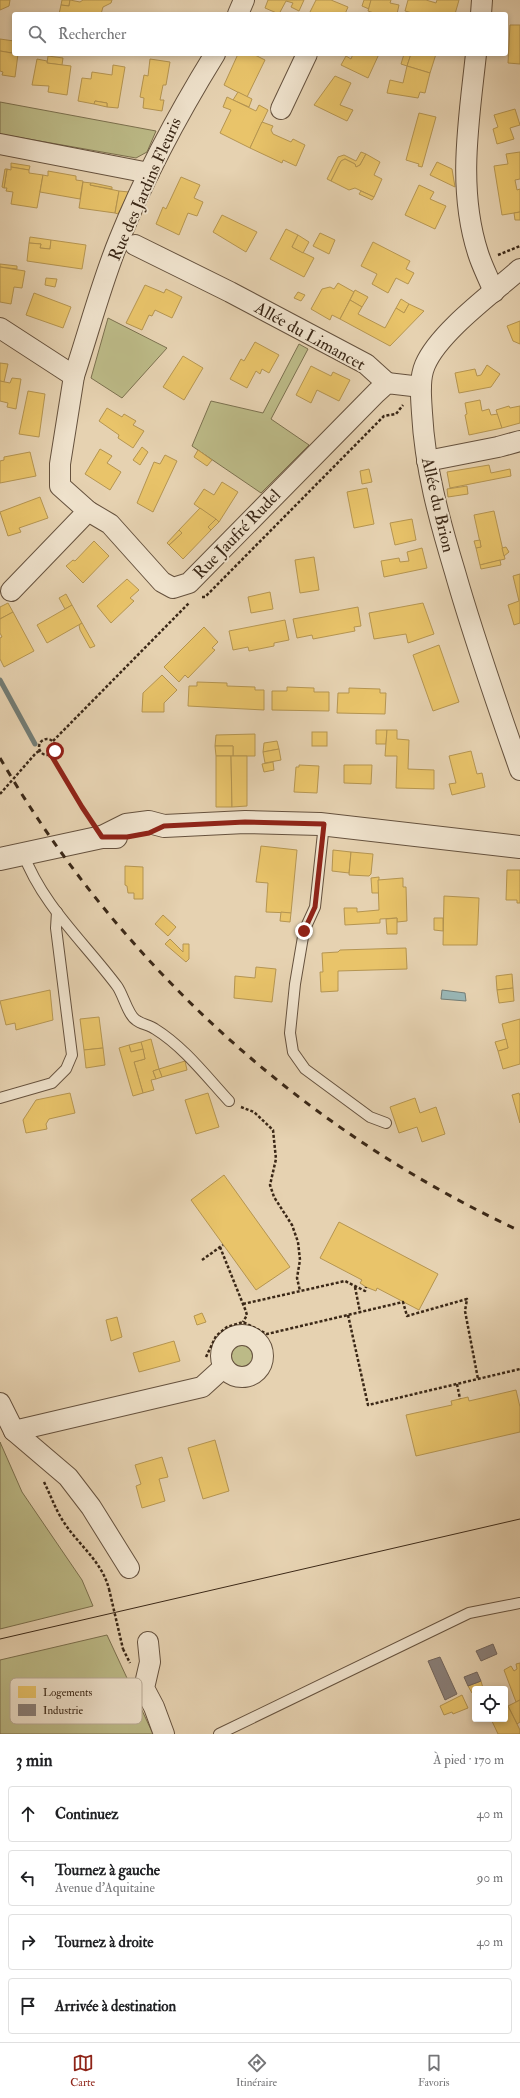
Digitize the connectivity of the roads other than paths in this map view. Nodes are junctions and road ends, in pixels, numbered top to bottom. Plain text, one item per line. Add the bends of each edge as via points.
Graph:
1 (244, 0) edge
2 (482, 0) edge
3 (239, 12) edge
4 (481, 12) edge
5 (214, 56) edge
6 (306, 56) edge
7 (476, 56) edge
8 (281, 109) dead end
9 (0, 144) edge
10 (149, 173) junction
11 (135, 246) dead end
12 (520, 269) edge
13 (494, 292) junction
14 (0, 328) edge
15 (74, 376) junction
16 (387, 384) junction
17 (421, 387) junction
18 (520, 440) edge
19 (427, 461) junction
20 (88, 512) junction
21 (11, 591) dead end
22 (520, 770) edge
23 (324, 824) junction
24 (366, 829) junction
25 (520, 838) edge
26 (520, 847) edge
27 (0, 853) edge
28 (23, 853) junction
29 (0, 859) edge
30 (57, 912) junction
31 (0, 1098) edge
32 (228, 1101) road end
33 (386, 1123) dead end
34 (224, 1367) dead end
35 (0, 1403) edge
36 (14, 1431) junction
37 (129, 1568) dead end
38 (520, 1603) edge
39 (148, 1642) dead end
40 (164, 1734) edge
41 (219, 1734) edge

1 - 3 street
2 - 4 street
5 - 10 street, Rue des Jardins Fleuris via 180,111
6 - 8 street
7 - 13 street via 465,180 478,254
9 - 10 street
10 - 15 street, Rue des Jardins Fleuris via 118,241
11 - 16 street, Allée du Limancet via 230,292 366,364
12 - 13 street, Allée du Brion
13 - 17 street, Allée du Brion via 432,351 424,366
14 - 15 street
15 - 20 street, Rue Jaufré Rudel via 60,464 60,486
16 - 17 street
16 - 20 street, Rue Jaufré Rudel via 376,392 189,583 173,588 162,582 110,524
17 - 19 street, Allée du Brion
18 - 19 street
19 - 22 street, Allée du Brion via 438,513 477,650
20 - 21 street
23 - 24 street
23 - 28 street via 245,822 164,826 149,822 126,825 102,837
23 - 33 lane via 315,907 304,931 295,984 290,1033 293,1052 305,1068 370,1117
24 - 25 street via 403,826
24 - 26 street
27 - 28 street
28 - 29 street
28 - 30 lane
30 - 31 lane via 56,928 72,1055 66,1069 52,1083
30 - 32 lane via 117,987 135,1020 155,1028 190,1058
34 - 36 street via 202,1387
35 - 36 street
36 - 37 street via 68,1477 91,1507
38 - 41 lane via 469,1613
39 - 40 street via 150,1662 144,1688

